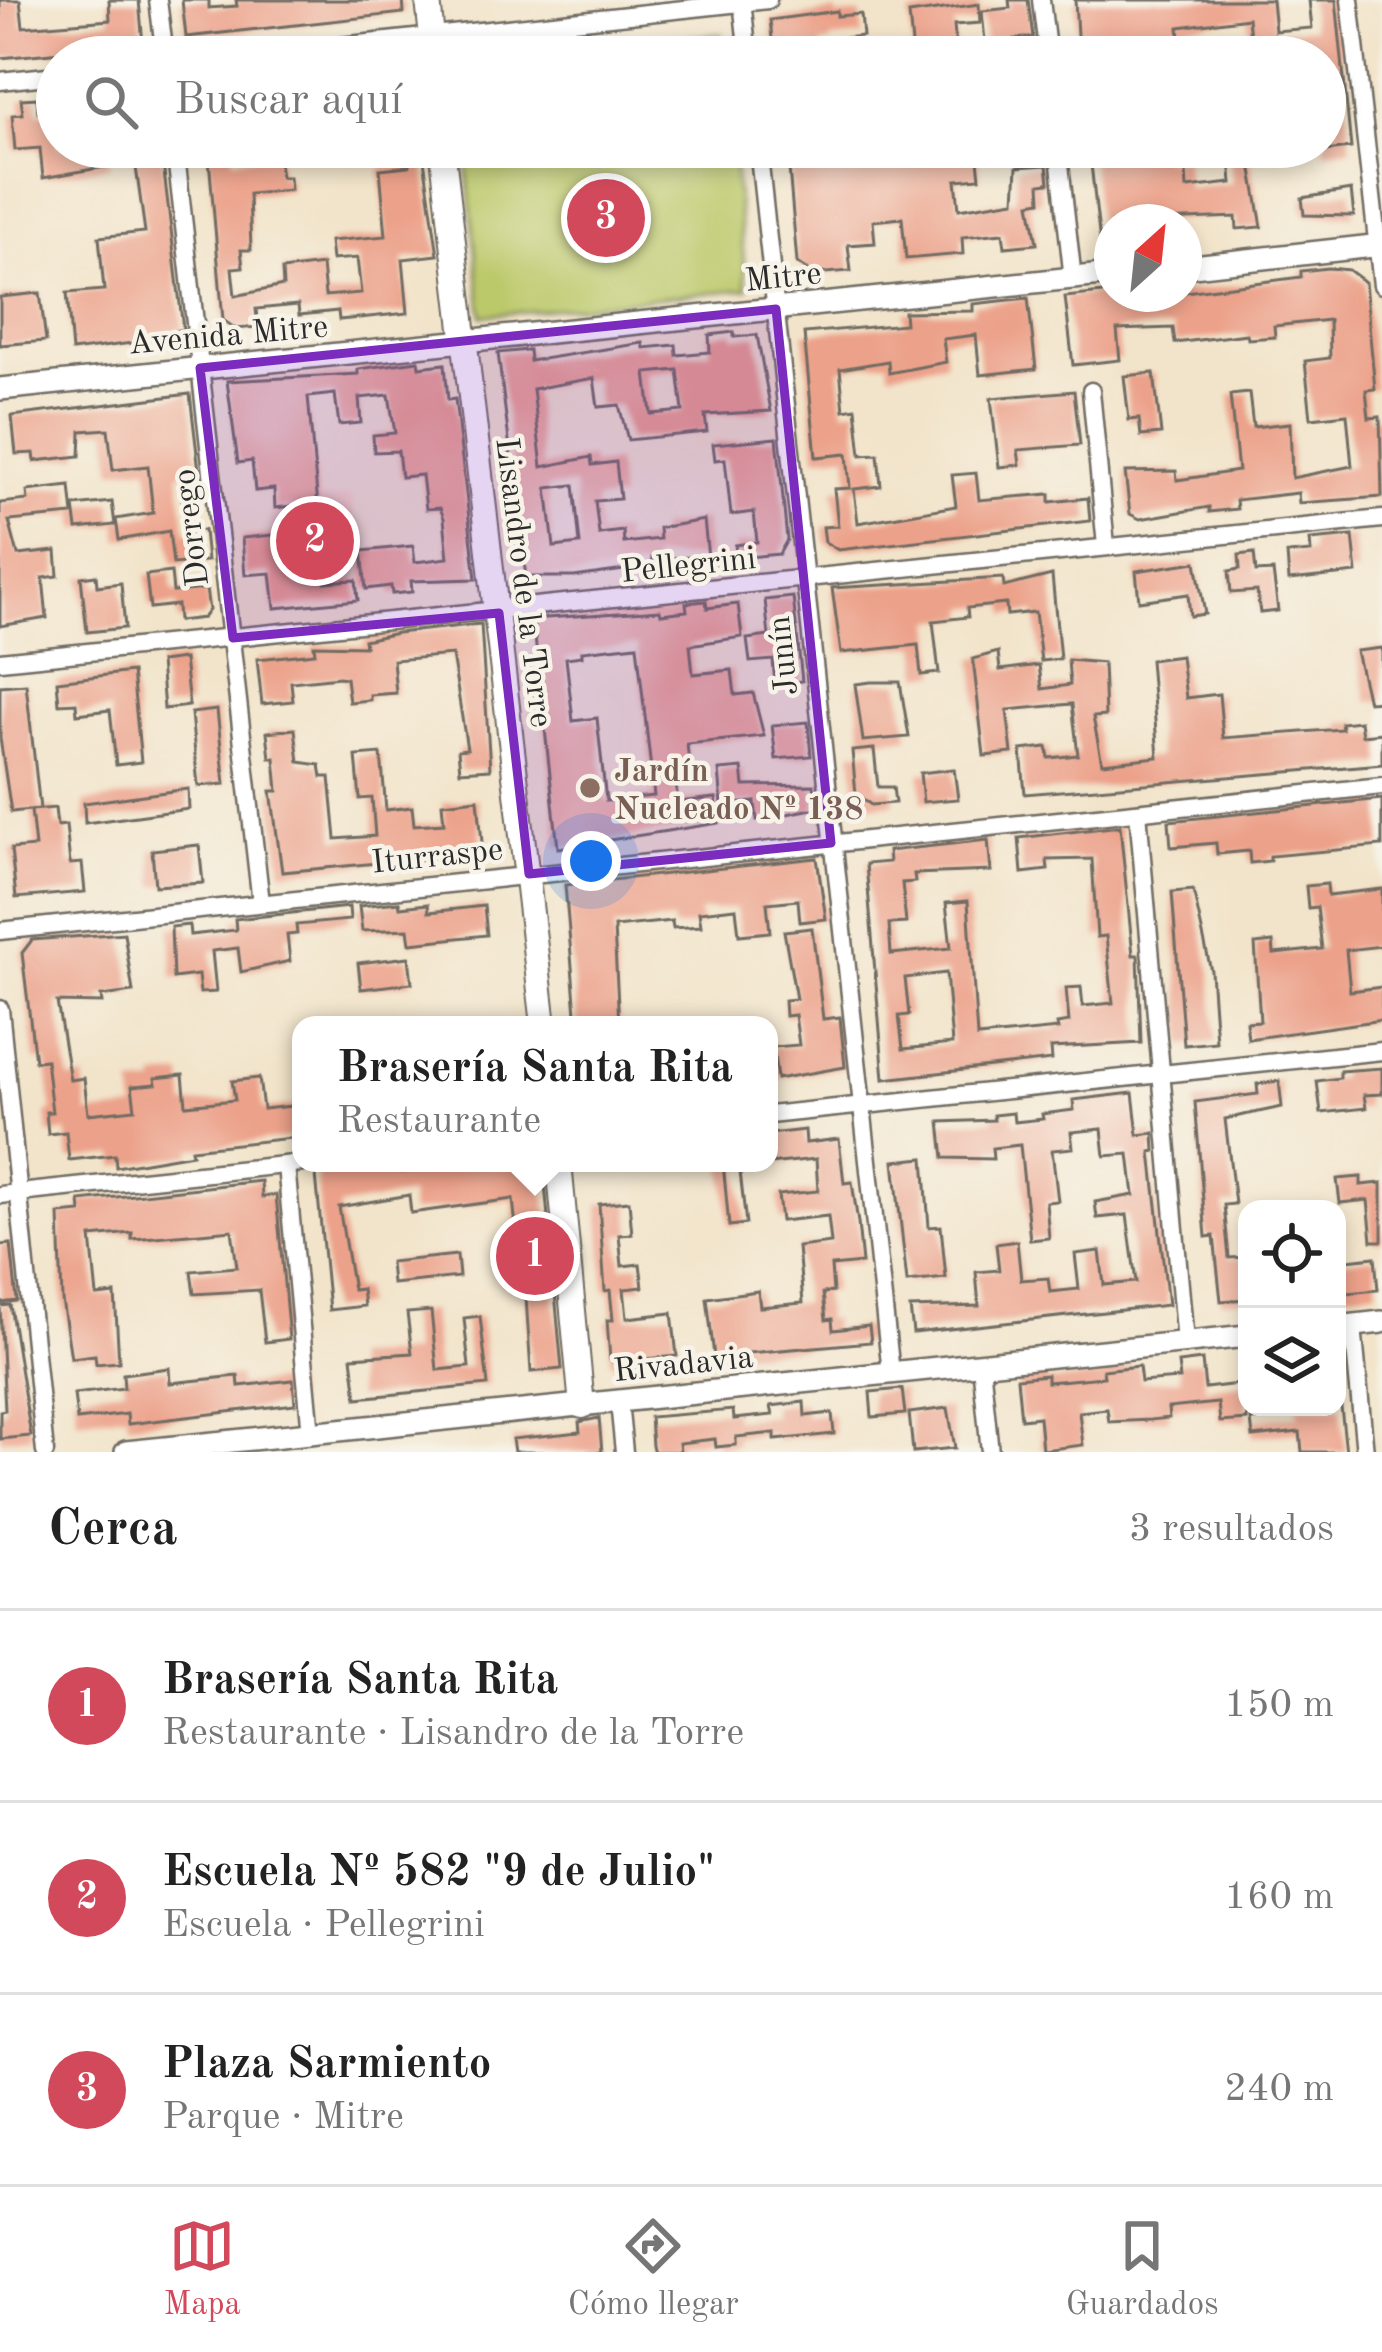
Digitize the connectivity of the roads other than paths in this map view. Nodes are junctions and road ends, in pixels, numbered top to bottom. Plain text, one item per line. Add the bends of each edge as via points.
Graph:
1 (158, 0) edge
2 (428, 0) edge
3 (768, 0) edge
4 (1041, 0) edge
5 (1350, 0) edge
6 (742, 1) edge
7 (162, 36) edge
8 (432, 36) edge
9 (507, 36) edge
10 (746, 36) edge
11 (1045, 36) edge
12 (36, 77) edge
13 (0, 81) edge
14 (177, 168) edge
15 (444, 168) edge
16 (760, 168) edge
17 (1060, 168) edge
18 (1380, 245) edge
19 (1202, 265) edge
20 (1094, 276) edge
21 (1073, 279) junction
22 (1382, 285) edge
23 (776, 309) junction
24 (462, 344) junction
25 (200, 368) junction
26 (0, 388) edge
27 (1091, 391) dead end
28 (1382, 519) edge
29 (1106, 546) junction
30 (804, 581) junction
31 (499, 613) junction
32 (233, 638) junction
33 (0, 661) edge
34 (1382, 786) edge
35 (1138, 812) junction
36 (831, 843) junction
37 (529, 874) junction
38 (261, 903) junction
39 (0, 931) edge
40 (0, 1010) edge
41 (543, 1016) edge
42 (1382, 1051) edge
43 (1160, 1073) junction
44 (859, 1106) junction
45 (778, 1114) edge
46 (292, 1164) edge
47 (295, 1172) edge
48 (560, 1172) edge
49 (9, 1194) edge
50 (1382, 1322) edge
51 (1346, 1327) edge
52 (1346, 1333) edge
53 (1238, 1337) edge
54 (1185, 1342) junction
55 (981, 1364) junction
56 (891, 1372) junction
57 (620, 1402) junction
58 (582, 1406) junction
59 (311, 1434) junction
60 (254, 1445) edge
61 (45, 1452) edge
62 (126, 1452) edge
63 (624, 1452) edge
64 (990, 1452) edge
65 (1365, 1452) edge

1 - 7 street
2 - 8 main road
3 - 6 street
4 - 11 street
5 - 18 street
6 - 9 street
6 - 10 street
12 - 13 street
14 - 25 street, Dorrego
15 - 24 main road, Lisandro de la Torre
16 - 23 street, Junín
17 - 21 street
18 - 19 street
18 - 22 street
20 - 21 street, Mitre
21 - 23 street, Mitre
23 - 24 street, Mitre
23 - 30 street, Junín
24 - 25 street, Avenida Mitre
24 - 31 main road, Lisandro de la Torre
25 - 26 street, Avenida Mitre
25 - 32 street, Dorrego
27 - 29 street
28 - 29 street, Pellegrini
29 - 30 street, Pellegrini
30 - 31 street, Pellegrini
30 - 36 street, Junín
31 - 32 street, Pellegrini
31 - 37 main road, Lisandro de la Torre
32 - 33 street, Pellegrini
32 - 38 street, Dorrego
34 - 35 street, Iturraspe
35 - 36 street, Iturraspe
35 - 43 street
36 - 37 street, Iturraspe
36 - 44 street, Junín
37 - 38 street, Iturraspe
37 - 41 main road, Lisandro de la Torre
38 - 39 street, Iturraspe
40 - 49 street
42 - 43 street
43 - 44 street
43 - 54 street
44 - 45 street
44 - 56 street, Junín
46 - 49 street
47 - 59 street
48 - 58 main road
49 - 61 street
50 - 51 street
52 - 65 street
53 - 54 street, Rivadavia
54 - 55 street, Rivadavia
55 - 56 street, Rivadavia
55 - 64 street
56 - 57 street, Rivadavia
57 - 58 street, Rivadavia
57 - 63 street
58 - 59 street, Rivadavia
59 - 60 street, Rivadavia
60 - 62 street, Rivadavia

